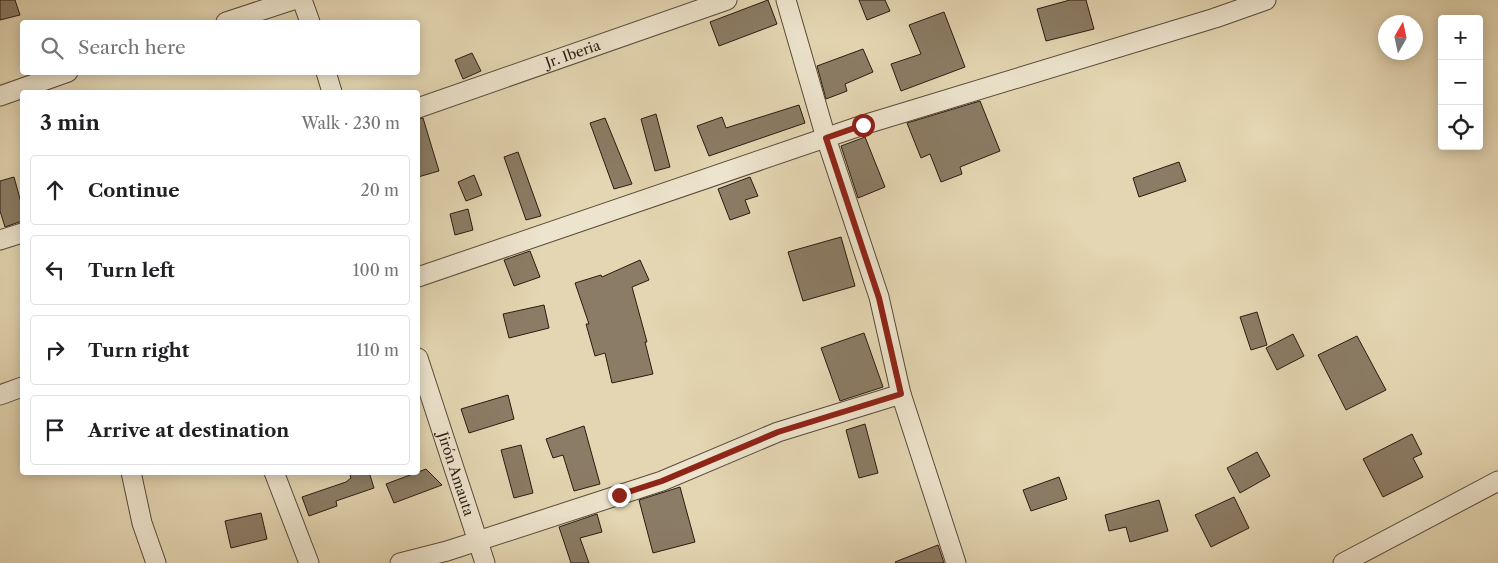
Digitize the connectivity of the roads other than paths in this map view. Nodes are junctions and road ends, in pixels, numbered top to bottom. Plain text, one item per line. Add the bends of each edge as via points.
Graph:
1 (293, 0) edge
2 (302, 0) edge
3 (727, 0) edge
4 (786, 0) edge
5 (1266, 0) edge
6 (232, 20) edge
7 (309, 20) edge
8 (60, 75) edge
9 (327, 75) edge
10 (331, 90) edge
11 (0, 96) edge
12 (420, 107) edge
13 (826, 138) junction
14 (20, 234) edge
15 (0, 240) edge
16 (420, 276) edge
17 (420, 364) edge
18 (20, 388) edge
19 (901, 394) junction
20 (0, 395) edge
21 (132, 475) edge
22 (275, 475) edge
23 (1498, 481) edge
24 (478, 541) junction
25 (156, 563) edge
26 (309, 563) edge
27 (400, 563) edge
28 (485, 563) edge
29 (956, 563) edge
30 (1344, 563) edge

1 - 6 street
2 - 7 street
3 - 12 street, Jr. Iberia
4 - 13 street
5 - 13 street
8 - 11 street
9 - 10 street
13 - 16 street
13 - 19 street via 879,298
14 - 15 street
17 - 24 street, Jirón Amauta
18 - 20 street
19 - 24 street via 778,432 662,481
19 - 29 street
21 - 25 street via 142,523
22 - 26 street
23 - 30 street
24 - 27 street
24 - 28 street, Jirón Amauta

